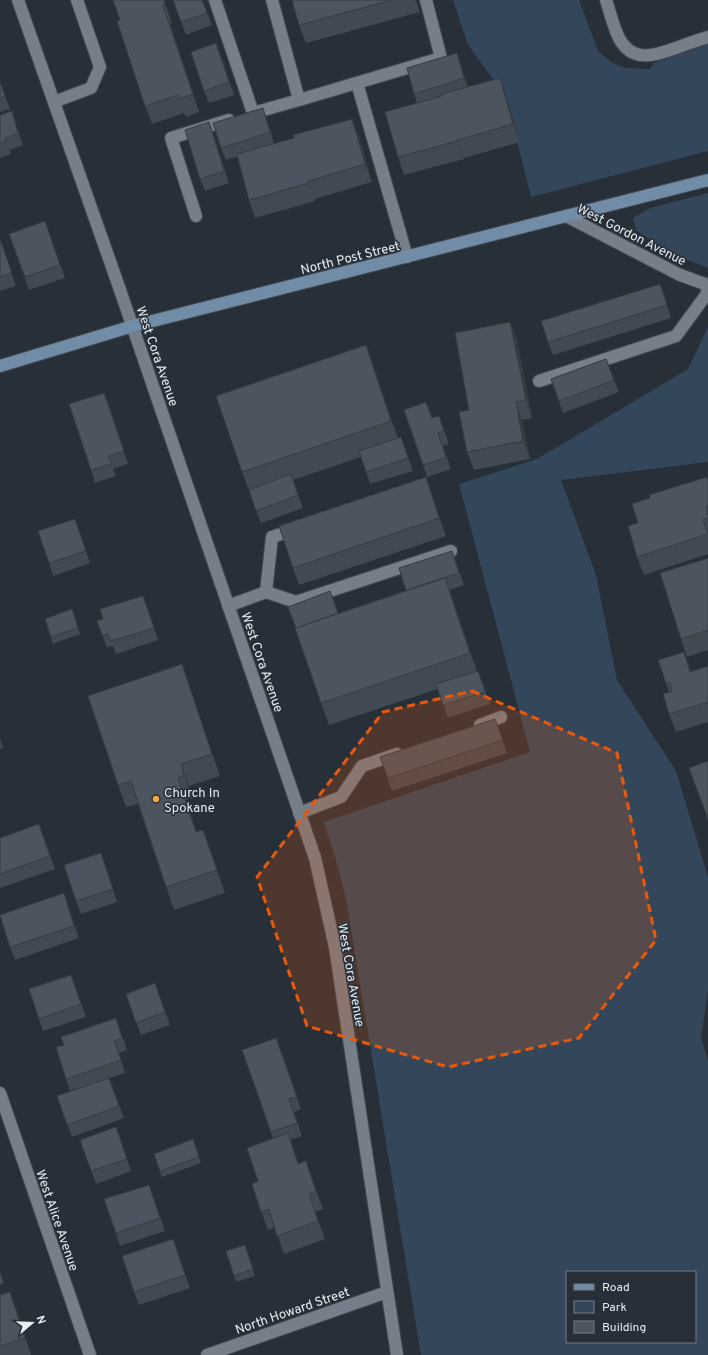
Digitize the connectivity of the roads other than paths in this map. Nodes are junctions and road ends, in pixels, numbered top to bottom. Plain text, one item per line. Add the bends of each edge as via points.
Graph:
1 (18, 0) edge
2 (77, 0) edge
3 (215, 0) edge
4 (272, 0) edge
5 (426, 0) edge
6 (606, 0) edge
7 (708, 37) edge
8 (357, 83) junction
9 (298, 100) junction
10 (54, 102) junction
11 (254, 113) junction
12 (708, 180) edge
13 (196, 216) dead end
14 (566, 216) junction
15 (407, 257) junction
16 (708, 285) edge
17 (708, 289) edge
18 (133, 326) junction
19 (0, 366) edge
20 (538, 381) dead end
21 (309, 524) edge
22 (451, 551) edge
23 (266, 592) junction
24 (228, 606) junction
25 (501, 717) dead end
26 (472, 728) edge
27 (406, 751) edge
28 (299, 813) junction
29 (0, 1093) edge
30 (387, 1292) junction
31 (90, 1355) edge
32 (207, 1355) edge
33 (397, 1355) edge

1 - 10 street, West Cora Avenue
2 - 10 street via 100,66 91,88
3 - 11 street
4 - 9 street
5 - 8 street via 442,58
6 - 7 street via 620,38 628,49 641,55 660,53
8 - 9 street
8 - 15 street
9 - 11 street
10 - 18 street, West Cora Avenue
11 - 13 street via 171,138
12 - 14 street, North Post Street
14 - 15 street, North Post Street
14 - 16 street, West Gordon Avenue via 680,275
15 - 18 street, North Post Street
17 - 20 street via 676,336
18 - 19 street, North Post Street
18 - 24 street, West Cora Avenue
21 - 23 street via 272,537
22 - 23 street via 296,602
23 - 24 street
24 - 28 street, West Cora Avenue
25 - 26 street
27 - 28 street via 362,766 341,797
28 - 30 street, West Cora Avenue via 315,858 335,947
29 - 31 street, West Alice Avenue
30 - 32 street, North Howard Street
30 - 33 street, West Cora Avenue

